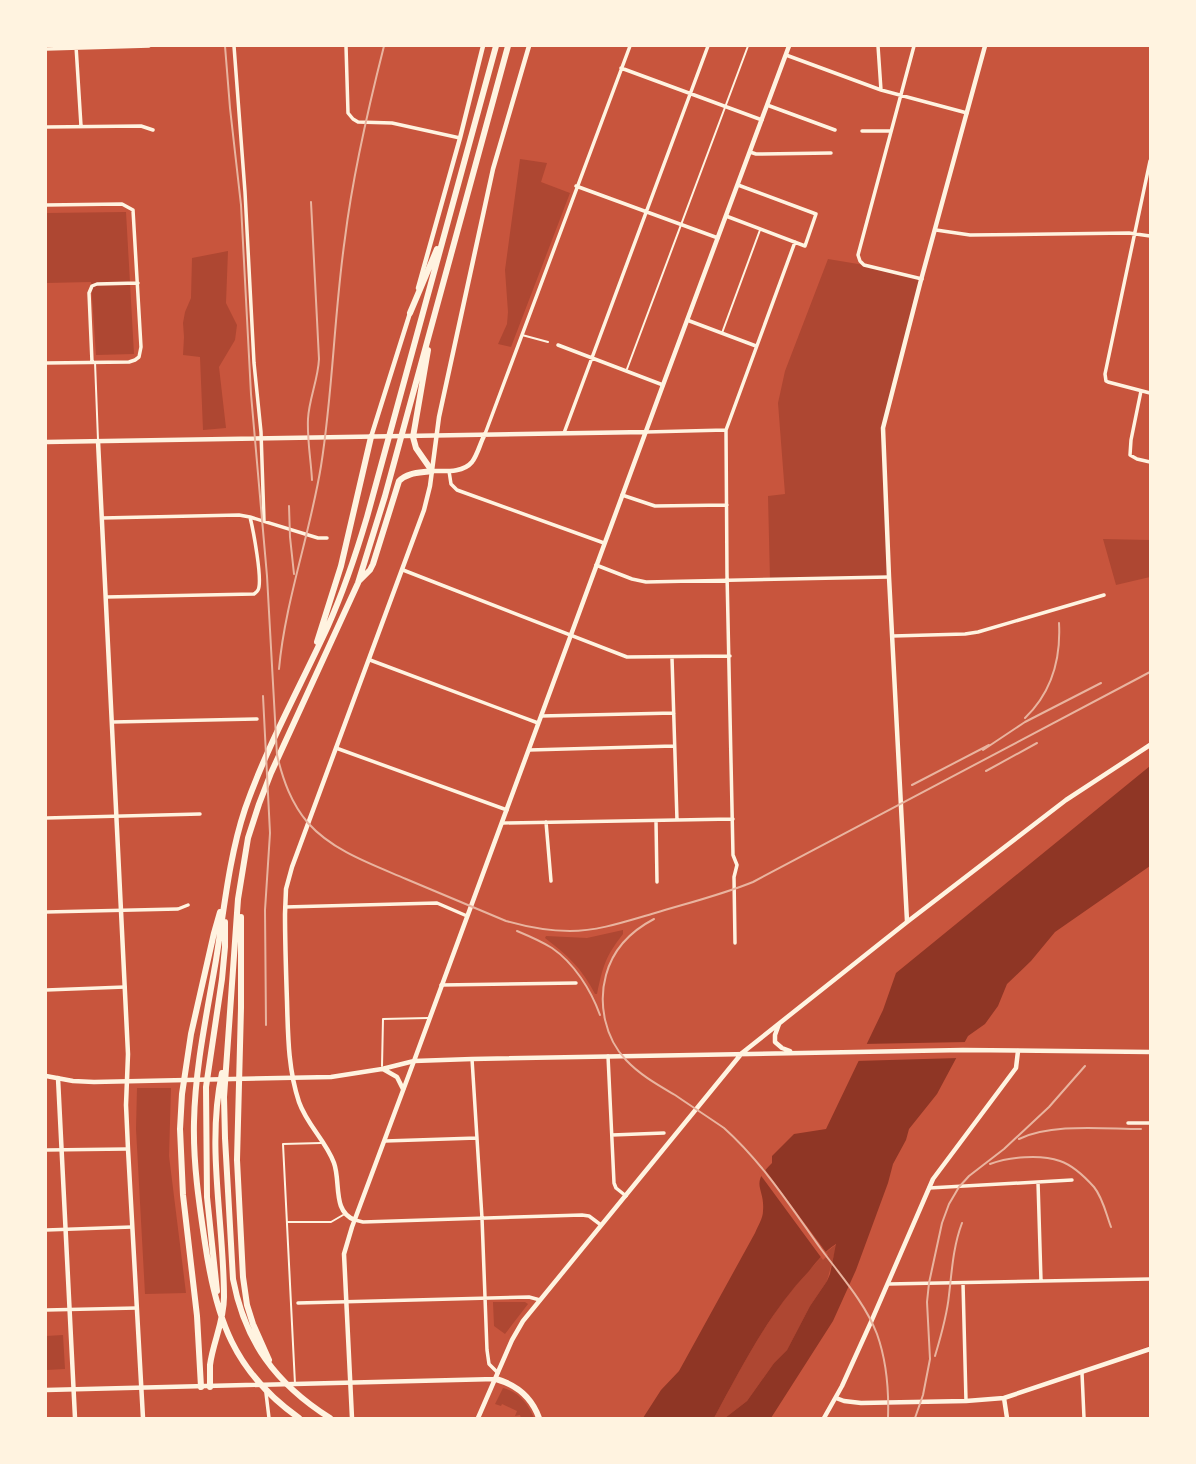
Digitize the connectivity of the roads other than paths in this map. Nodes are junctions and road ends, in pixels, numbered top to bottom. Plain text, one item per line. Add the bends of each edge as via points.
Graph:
1 (149, 46) edge
2 (234, 46) edge
3 (346, 46) edge
4 (483, 46) edge
5 (496, 46) edge
6 (508, 46) edge
7 (529, 46) edge
8 (629, 46) edge
9 (708, 46) edge
10 (748, 46) edge
11 (789, 46) edge
12 (878, 46) edge
13 (914, 46) edge
14 (985, 46) edge
15 (76, 47) edge
16 (46, 49) edge
17 (786, 55) junction
18 (621, 68) junction
19 (881, 90) junction
20 (691, 93) junction
21 (901, 95) junction
22 (767, 105) junction
23 (725, 106) junction
24 (967, 113) junction
25 (762, 120) junction
26 (81, 126) junction
27 (46, 127) edge
28 (153, 130) dead end
29 (835, 130) dead end
30 (862, 131) dead end
31 (891, 131) junction
32 (460, 138) junction
33 (750, 152) junction
34 (831, 153) dead end
35 (1150, 161) edge
36 (738, 185) junction
37 (576, 186) junction
38 (46, 205) edge
39 (646, 212) junction
40 (726, 216) junction
41 (448, 222) junction
42 (681, 224) junction
43 (761, 229) junction
44 (936, 230) junction
45 (1135, 233) junction
46 (1150, 236) edge
47 (718, 238) junction
48 (795, 242) junction
49 (922, 279) junction
50 (138, 283) junction
51 (410, 313) junction
52 (434, 314) junction
53 (687, 320) junction
54 (722, 333) junction
55 (521, 335) junction
56 (548, 342) dead end
57 (558, 345) dead end
58 (756, 346) junction
59 (592, 358) junction
60 (93, 362) junction
61 (46, 363) edge
62 (627, 370) junction
63 (663, 385) junction
64 (1141, 391) junction
65 (1150, 393) edge
66 (726, 430) junction
67 (646, 432) junction
68 (564, 433) junction
69 (485, 434) junction
70 (371, 437) junction
71 (98, 441) junction
72 (46, 442) edge
73 (1150, 461) edge
74 (432, 471) junction
75 (449, 471) junction
76 (622, 495) junction
77 (727, 505) junction
78 (250, 517) junction
79 (101, 518) junction
80 (264, 521) junction
81 (327, 538) dead end
82 (604, 543) junction
83 (596, 565) junction
84 (403, 570) junction
85 (889, 577) junction
86 (727, 580) junction
87 (358, 583) junction
88 (1104, 595) dead end
89 (106, 597) junction
90 (570, 635) junction
91 (893, 636) junction
92 (730, 656) junction
93 (672, 657) junction
94 (311, 660) junction
95 (370, 660) junction
96 (674, 713) junction
97 (541, 716) junction
98 (257, 719) dead end
99 (113, 722) junction
100 (539, 723) junction
101 (1150, 745) edge
102 (674, 746) junction
103 (336, 748) junction
104 (529, 750) junction
105 (507, 810) junction
106 (200, 814) dead end
107 (117, 816) junction
108 (46, 818) edge
109 (733, 819) junction
110 (656, 820) junction
111 (677, 820) junction
112 (546, 822) junction
113 (502, 823) junction
114 (241, 879) junction
115 (551, 881) dead end
116 (657, 882) dead end
117 (227, 890) junction
118 (225, 903) junction
119 (188, 905) dead end
120 (285, 907) junction
121 (122, 910) junction
122 (46, 912) edge
123 (467, 916) junction
124 (907, 922) junction
125 (735, 943) dead end
126 (576, 983) dead end
127 (441, 985) junction
128 (125, 987) junction
129 (46, 990) edge
130 (429, 1018) junction
131 (780, 1023) junction
132 (1018, 1051) junction
133 (1150, 1052) edge
134 (742, 1053) junction
135 (796, 1053) junction
136 (227, 1054) junction
137 (608, 1056) junction
138 (472, 1059) junction
139 (414, 1061) junction
140 (382, 1069) junction
141 (46, 1076) edge
142 (58, 1079) junction
143 (207, 1080) junction
144 (240, 1080) junction
145 (403, 1089) junction
146 (1128, 1123) dead end
147 (1150, 1123) edge
148 (664, 1133) dead end
149 (612, 1135) junction
150 (477, 1139) junction
151 (385, 1141) junction
152 (324, 1143) junction
153 (128, 1149) junction
154 (46, 1150) edge
155 (61, 1150) junction
156 (1072, 1180) dead end
157 (1038, 1182) junction
158 (929, 1188) junction
159 (626, 1196) junction
160 (345, 1214) junction
161 (482, 1218) junction
162 (355, 1220) junction
163 (287, 1222) junction
164 (601, 1225) junction
165 (132, 1227) junction
166 (65, 1229) junction
167 (46, 1230) edge
168 (1150, 1279) edge
169 (1041, 1281) junction
170 (962, 1283) junction
171 (888, 1284) junction
172 (485, 1298) junction
173 (540, 1300) junction
174 (346, 1301) junction
175 (299, 1303) dead end
176 (137, 1308) junction
177 (46, 1310) edge
178 (69, 1310) junction
179 (218, 1311) junction
180 (1150, 1349) edge
181 (274, 1371) junction
182 (1082, 1373) junction
183 (497, 1376) junction
184 (350, 1383) junction
185 (266, 1385) junction
186 (295, 1385) junction
187 (201, 1387) junction
188 (210, 1387) junction
189 (142, 1388) junction
190 (46, 1390) edge
191 (74, 1390) junction
192 (836, 1398) junction
193 (1004, 1398) junction
194 (966, 1401) junction
195 (75, 1419) edge
196 (144, 1419) edge
197 (268, 1419) edge
198 (299, 1419) edge
199 (330, 1419) edge
200 (352, 1419) edge
201 (478, 1419) edge
202 (538, 1419) edge
203 (824, 1419) edge
204 (1007, 1419) edge
205 (1084, 1419) edge

1 - 15 street
2 - 80 street
3 - 32 street via 348,113 353,120 392,123
4 - 32 main road
5 - 41 highway
6 - 52 highway
7 - 74 main road via 493,169 439,417
8 - 18 street
9 - 20 street
10 - 23 lane
11 - 17 main road
12 - 19 street
13 - 21 street
14 - 24 main road
15 - 16 street
15 - 26 street
17 - 19 street
17 - 22 main road
18 - 20 street
18 - 37 street
19 - 21 street
20 - 23 street
20 - 39 street
21 - 24 street
21 - 31 street
22 - 25 main road
22 - 29 street
23 - 25 street
23 - 42 lane
24 - 44 main road
25 - 33 main road
26 - 27 street
26 - 28 street
30 - 31 street
31 - 49 street via 859,258 864,265
32 - 51 main road
33 - 34 street
33 - 36 main road
35 - 45 street
36 - 40 main road
36 - 48 street via 816,214 805,246
37 - 39 street
37 - 55 street
38 - 50 street via 129,207 134,213
39 - 42 street
39 - 59 street
40 - 43 street
40 - 47 main road
41 - 51 highway
41 - 94 highway via 355,557
42 - 47 street
42 - 62 lane
43 - 48 street
43 - 54 lane
44 - 45 street via 970,235
44 - 49 main road
45 - 46 street
45 - 64 street via 1106,381
47 - 53 main road
48 - 58 street
49 - 85 main road via 883,428
50 - 60 street via 139,357 129,362
50 - 60 street via 92,286
51 - 70 main road
52 - 74 highway via 413,433 415,445
52 - 87 highway
53 - 54 street
53 - 63 main road
54 - 58 street
55 - 56 lane
55 - 69 street
57 - 59 street
58 - 66 street
59 - 62 street
59 - 68 street
60 - 61 street
60 - 71 lane
62 - 63 street
63 - 67 main road
64 - 65 street
64 - 73 street via 1130,455
66 - 67 street
66 - 77 street
67 - 68 main road
67 - 76 main road
68 - 69 main road
69 - 70 main road
69 - 75 main road via 472,461
70 - 71 main road
70 - 94 highway via 337,581
71 - 72 main road
71 - 79 main road
74 - 75 main road
74 - 84 main road
74 - 87 highway via 410,474 400,481 373,564
75 - 82 street via 457,490
76 - 77 street via 654,506
76 - 82 main road
77 - 86 street
78 - 79 street
78 - 80 street
78 - 89 street via 259,583 250,596
79 - 89 main road
80 - 81 street
82 - 83 main road
83 - 86 street via 638,581
83 - 90 main road
84 - 90 street
84 - 95 main road
85 - 86 street
85 - 91 main road
86 - 92 street
87 - 114 highway via 271,773 254,818
88 - 91 street via 965,635
89 - 99 main road
90 - 93 street via 627,657
90 - 97 main road
91 - 124 main road
92 - 93 street
92 - 109 street
93 - 96 street
94 - 117 highway via 248,801
95 - 100 street
95 - 103 main road
96 - 97 street
96 - 102 street
97 - 100 main road
98 - 99 street
99 - 107 main road
100 - 104 main road
101 - 124 main road via 1066,800
102 - 104 street
102 - 111 street
103 - 105 street
103 - 120 main road via 288,877
104 - 105 main road
105 - 113 main road
106 - 107 street
107 - 108 street
107 - 121 main road
109 - 111 street
109 - 125 street
110 - 111 street
110 - 112 street
110 - 116 street
112 - 113 street
112 - 115 street
113 - 123 main road
114 - 136 highway
114 - 144 highway
117 - 118 highway
117 - 187 highway via 191,1034 181,1118 183,1195
118 - 143 highway via 225,947
118 - 179 highway via 197,1083 194,1143 196,1184
119 - 121 street
120 - 123 street via 434,903
120 - 152 main road via 291,1068 302,1110
121 - 122 street
121 - 128 main road
123 - 127 main road
124 - 131 main road
126 - 127 street
127 - 130 main road
128 - 129 street
128 - 153 main road
130 - 139 main road
130 - 140 lane via 383,1019
131 - 134 main road
131 - 135 main road via 775,1042
132 - 133 main road
132 - 135 main road
132 - 158 main road via 1016,1068
134 - 135 main road
134 - 137 main road
134 - 159 main road
136 - 181 highway via 224,1111 232,1271 248,1331
136 - 188 highway via 216,1134 224,1301 210,1365
137 - 138 main road
137 - 149 street
138 - 139 main road
138 - 150 street
139 - 140 main road
139 - 145 main road
140 - 144 main road via 331,1077
140 - 145 main road via 397,1077
141 - 142 main road
142 - 143 main road
142 - 155 main road
143 - 144 main road
143 - 179 highway via 206,1189
144 - 181 highway via 237,1169 244,1285 253,1324
145 - 151 main road
146 - 147 street
148 - 149 street
149 - 159 street via 614,1183
150 - 151 street
150 - 161 street
151 - 162 main road
152 - 160 main road via 336,1169
152 - 163 lane via 283,1144
153 - 155 street
153 - 165 main road
154 - 155 street
155 - 166 main road
156 - 157 street
157 - 158 street
157 - 169 street
158 - 171 main road
159 - 164 main road
160 - 162 main road
160 - 163 lane via 331,1222
161 - 162 street
161 - 164 street via 582,1215
161 - 172 street
162 - 174 main road via 344,1254
163 - 186 lane
164 - 173 main road
165 - 166 street
165 - 176 main road
166 - 167 street
166 - 178 main road
168 - 169 street
169 - 170 street
170 - 171 street
170 - 194 street
171 - 192 main road
172 - 173 street
172 - 174 street
172 - 183 street via 489,1361
173 - 183 main road via 516,1332
174 - 175 street
174 - 184 main road
176 - 178 street
176 - 189 main road
177 - 178 street
178 - 191 main road
179 - 198 highway via 246,1366 276,1401
180 - 182 main road
181 - 199 highway
182 - 193 main road
182 - 205 street
183 - 184 main road
183 - 201 main road
183 - 202 highway via 525,1394
184 - 186 main road
184 - 200 main road
185 - 186 main road
185 - 188 main road
185 - 197 street
187 - 188 main road
187 - 189 main road
189 - 191 main road
189 - 196 main road
190 - 191 main road
191 - 195 main road
192 - 194 main road via 859,1403
192 - 203 main road
193 - 194 main road
193 - 204 main road

